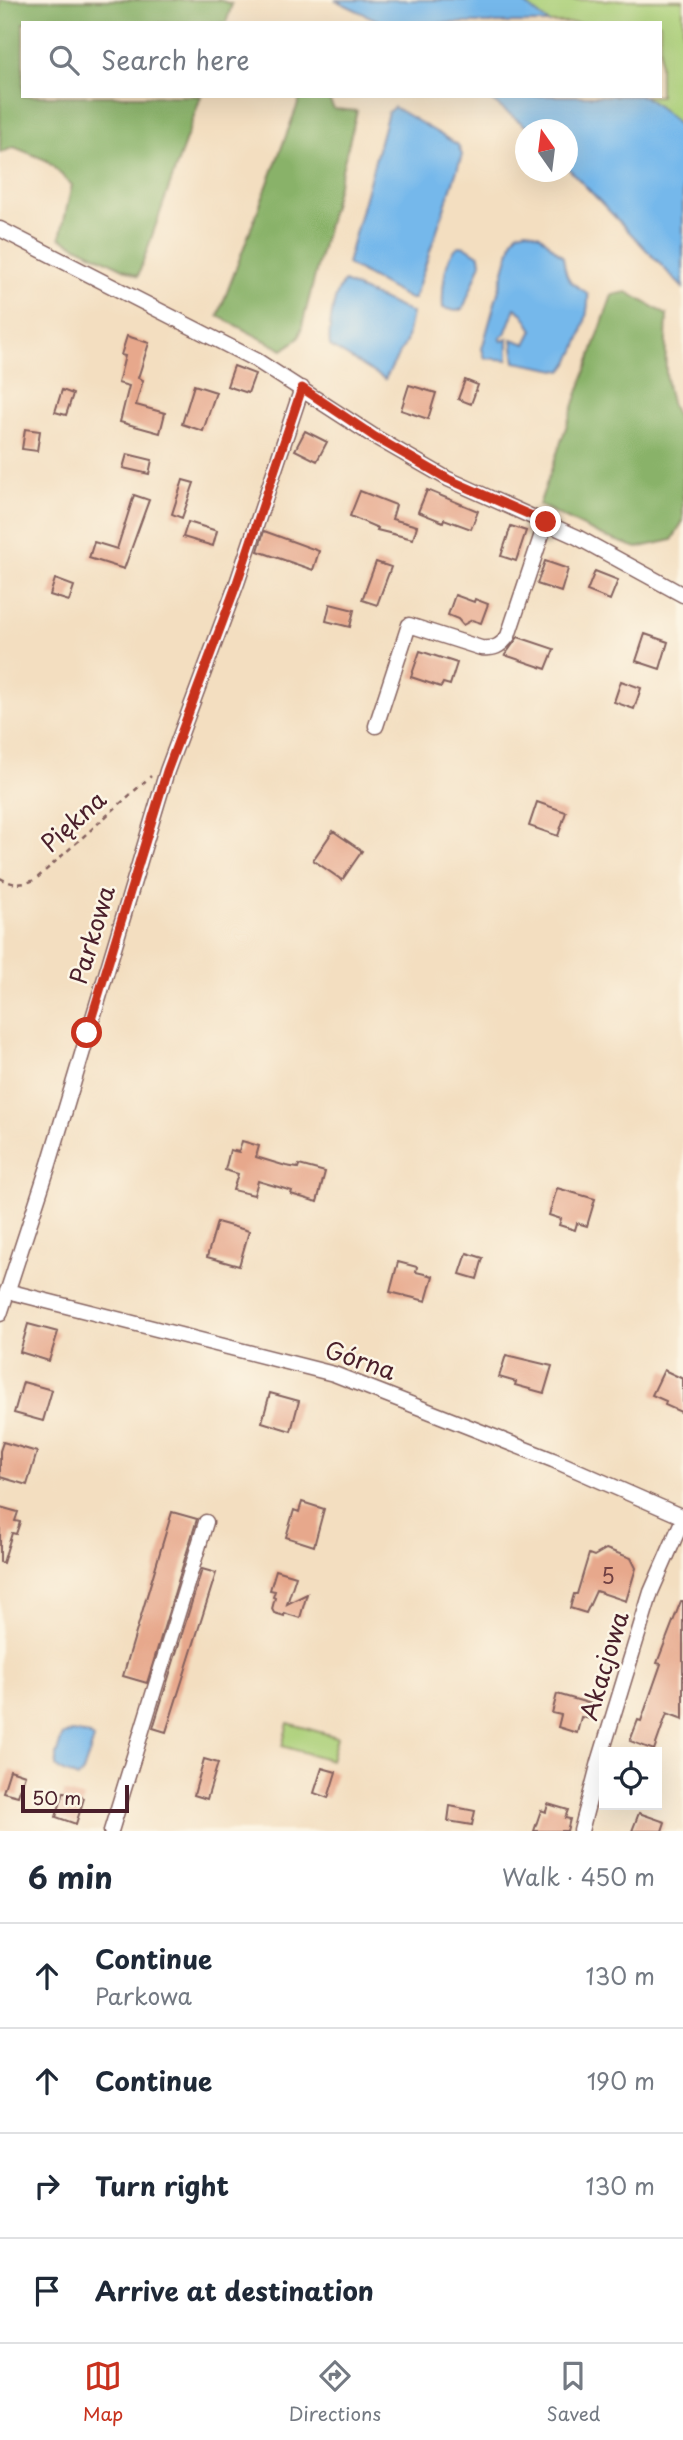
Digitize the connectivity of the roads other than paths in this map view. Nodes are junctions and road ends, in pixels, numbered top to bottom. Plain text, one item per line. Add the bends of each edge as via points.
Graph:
1 (0, 229) edge
2 (302, 388) junction
3 (546, 522) junction
4 (683, 595) edge
5 (376, 726) dead end
6 (7, 1291) junction
7 (0, 1314) edge
8 (683, 1518) edge
9 (206, 1522) dead end
10 (111, 1831) edge
11 (581, 1831) edge

1 - 2 street
2 - 3 street via 448,479
2 - 6 street, Parkowa via 237,583 167,771
3 - 4 street
3 - 5 street via 502,645 481,648 409,625
6 - 7 street, Parkowa
6 - 8 street, Górna via 334,1374 518,1446
8 - 11 street, Akacjowa via 651,1592
9 - 10 street

